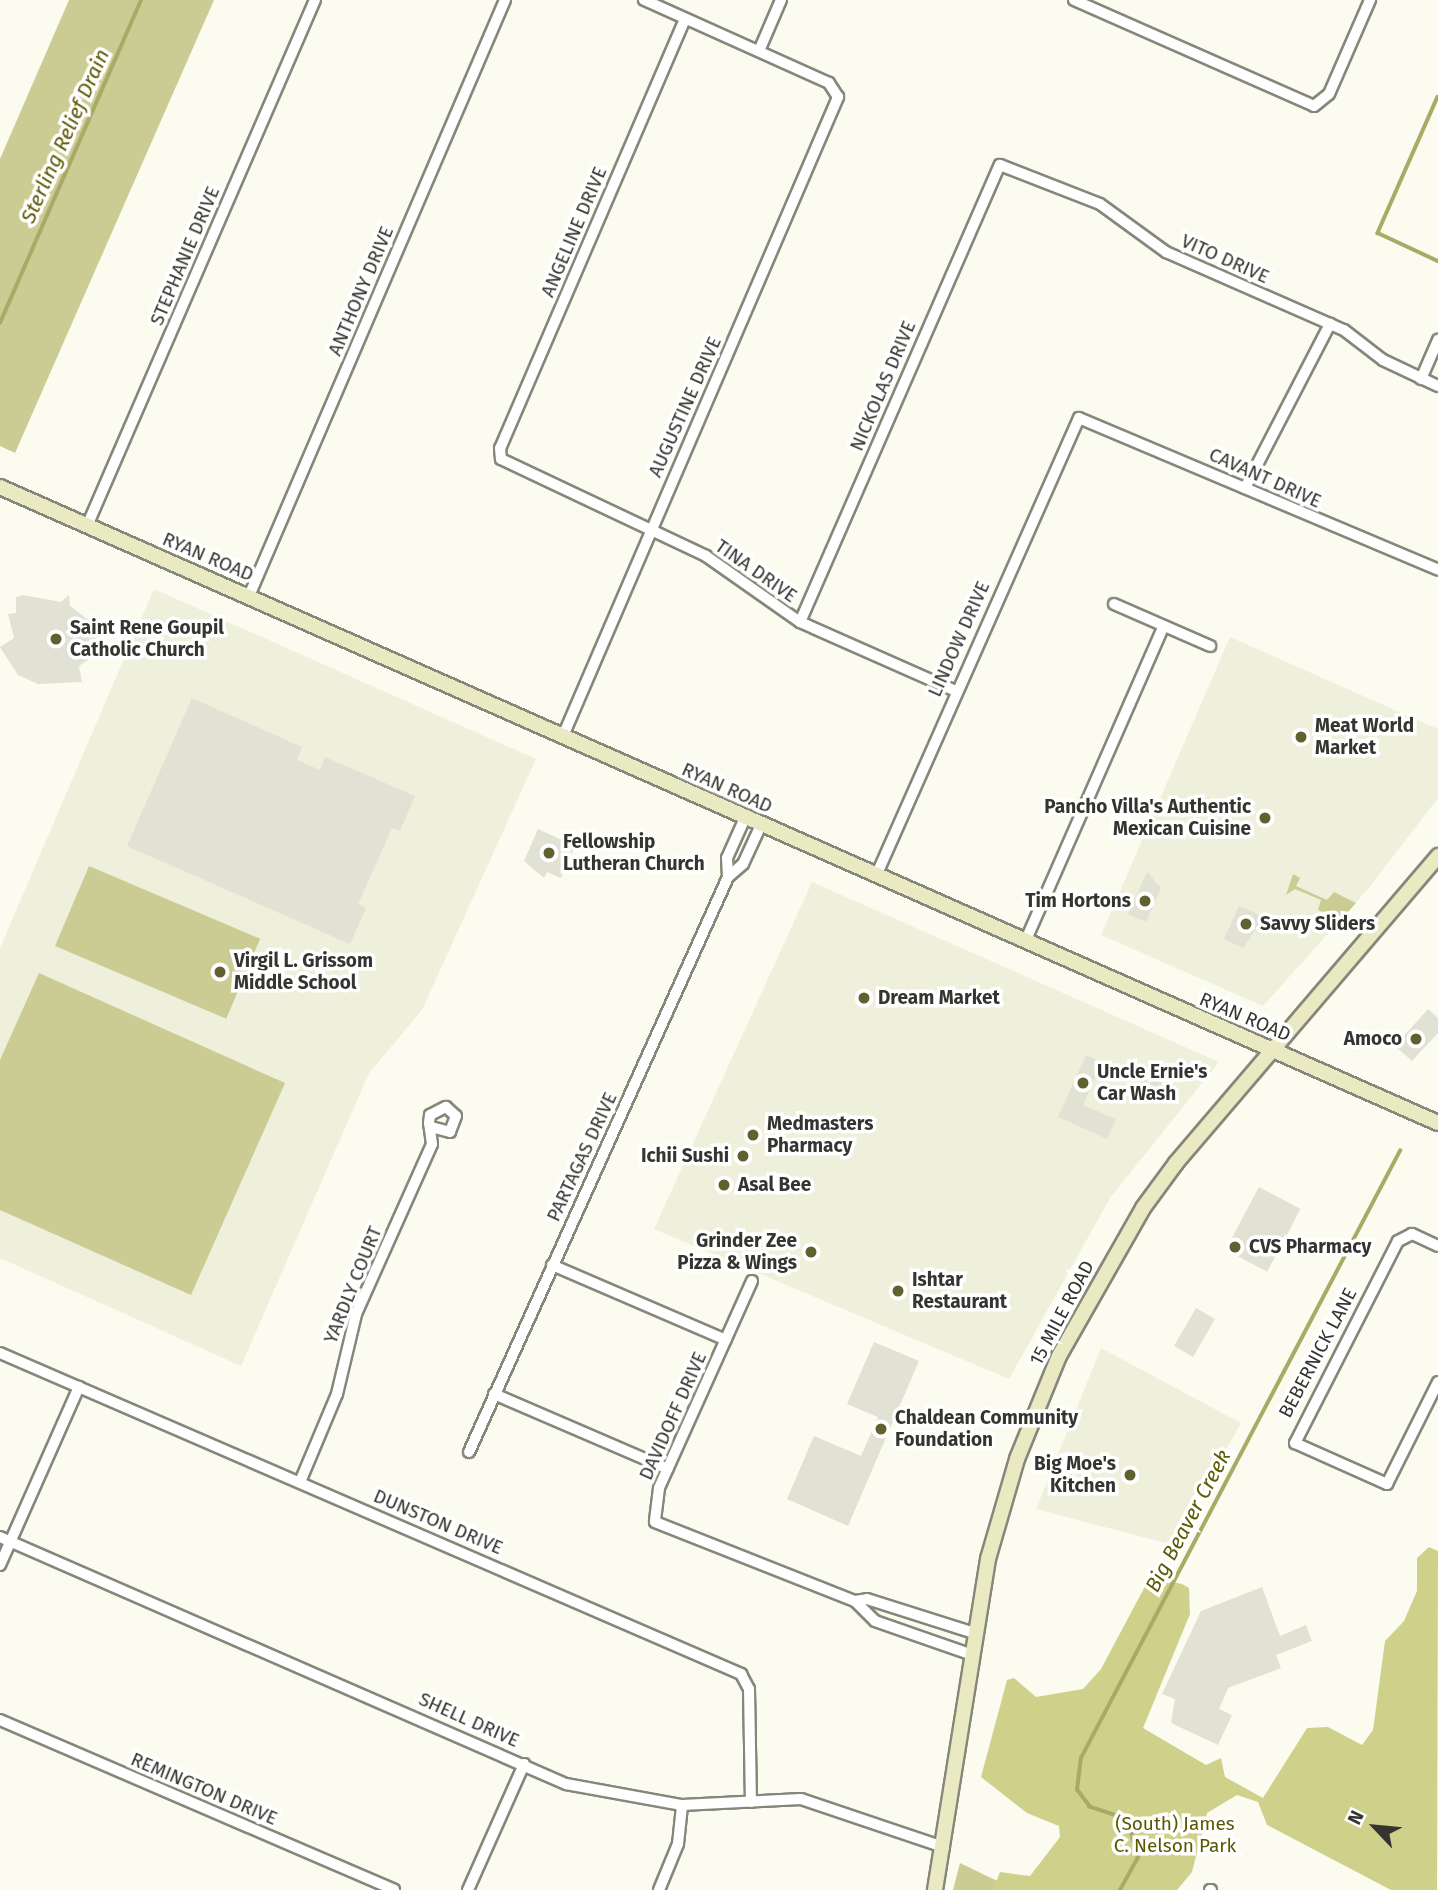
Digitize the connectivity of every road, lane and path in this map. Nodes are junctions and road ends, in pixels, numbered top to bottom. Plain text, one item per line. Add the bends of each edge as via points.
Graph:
1 (315, 0) edge
2 (505, 0) edge
3 (644, 0) edge
4 (781, 0) edge
5 (1074, 0) edge
6 (1370, 0) edge
7 (685, 19) junction
8 (759, 51) junction
9 (1000, 165) joint
10 (1330, 324) junction
11 (1438, 340) edge
12 (1422, 379) junction
13 (1438, 386) edge
14 (1079, 418) joint
15 (500, 459) joint
16 (0, 487) edge
17 (1245, 488) junction
18 (87, 526) junction
19 (651, 530) junction
20 (1438, 570) edge
21 (249, 596) junction
22 (1114, 604) dead end
23 (800, 622) junction
24 (1164, 626) junction
25 (1210, 646) dead end
26 (956, 691) junction
27 (563, 736) junction
28 (746, 818) junction
29 (761, 824) junction
30 (1438, 856) edge
31 (876, 876) junction
32 (728, 877) junction
33 (1025, 942) junction
34 (1273, 1050) junction
35 (1438, 1123) edge
36 (431, 1127) junction
37 (446, 1134) junction
38 (432, 1144) junction
39 (1438, 1246) edge
40 (552, 1265) junction
41 (752, 1281) dead end
42 (726, 1340) junction
43 (0, 1353) edge
44 (1438, 1382) edge
45 (79, 1387) junction
46 (494, 1394) junction
47 (469, 1452) dead end
48 (668, 1469) junction
49 (300, 1482) junction
50 (5, 1539) edge
51 (0, 1565) edge
52 (855, 1601) junction
53 (974, 1633) junction
54 (970, 1654) junction
55 (0, 1720) edge
56 (524, 1764) junction
57 (751, 1801) junction
58 (682, 1805) junction
59 (944, 1847) junction
60 (394, 1890) edge
61 (468, 1890) edge
62 (659, 1890) edge
63 (935, 1890) edge

1 - 18 street, STEPHANIE DRIVE
2 - 21 street, ANTHONY DRIVE
3 - 7 street
4 - 8 street
5 - 6 street via 1319,105
7 - 8 street
7 - 15 street, ANGELINE DRIVE via 500,448
8 - 19 street, AUGUSTINE DRIVE via 837,92
9 - 10 street, VITO DRIVE via 1100,205 1166,252
9 - 23 street, NICKOLAS DRIVE
10 - 12 street, VITO DRIVE
10 - 17 street
11 - 12 street
12 - 13 street, VITO DRIVE
14 - 17 street, CAVANT DRIVE
14 - 26 street, LINDOW DRIVE
15 - 19 street, TINA DRIVE
16 - 18 main road, RYAN ROAD
17 - 20 street, CAVANT DRIVE
18 - 21 main road, RYAN ROAD
19 - 23 street, TINA DRIVE via 706,556
19 - 27 street, AUGUSTINE DRIVE
21 - 27 main road, RYAN ROAD
22 - 24 street
23 - 26 street, TINA DRIVE
24 - 25 street
24 - 33 street
26 - 31 street, LINDOW DRIVE
27 - 28 main road, RYAN ROAD
28 - 29 main road, RYAN ROAD
28 - 32 street via 727,858
29 - 31 main road, RYAN ROAD
29 - 32 street via 743,864
30 - 34 main road, 15 MILE ROAD
31 - 33 main road, RYAN ROAD
32 - 40 street, PARTAGAS DRIVE
33 - 34 main road, RYAN ROAD
34 - 35 main road, RYAN ROAD
34 - 53 main road, 15 MILE ROAD via 1143,1208 1074,1327 1017,1460
36 - 37 street
36 - 37 street via 433,1111 450,1109 457,1121
36 - 38 street, YARDLY COURT
37 - 38 street
38 - 49 street, YARDLY COURT via 351,1327 337,1394
39 - 44 street, BEBERNICK LANE via 1412,1234 1398,1241 1295,1443 1387,1484
40 - 42 street
40 - 46 street, PARTAGAS DRIVE
41 - 42 street, DAVIDOFF DRIVE
42 - 48 street, DAVIDOFF DRIVE
43 - 45 street, DUNSTON DRIVE
45 - 49 street, DUNSTON DRIVE
45 - 50 street
46 - 47 street, PARTAGAS DRIVE
46 - 48 street
48 - 52 street, DAVIDOFF DRIVE via 653,1511 658,1525 713,1540
49 - 57 street, DUNSTON DRIVE via 741,1674 748,1689
50 - 51 street
50 - 56 street, SHELL DRIVE
52 - 53 street, DAVIDOFF DRIVE via 867,1599
52 - 54 street, DAVIDOFF DRIVE via 874,1621
53 - 54 main road, 15 MILE ROAD
54 - 59 main road, 15 MILE ROAD
55 - 60 street, REMINGTON DRIVE
56 - 58 street, SHELL DRIVE via 583,1789
56 - 61 street
57 - 58 street, SHELL DRIVE
57 - 59 street, SHELL DRIVE via 801,1798
58 - 62 street via 677,1844
59 - 63 main road, 15 MILE ROAD

